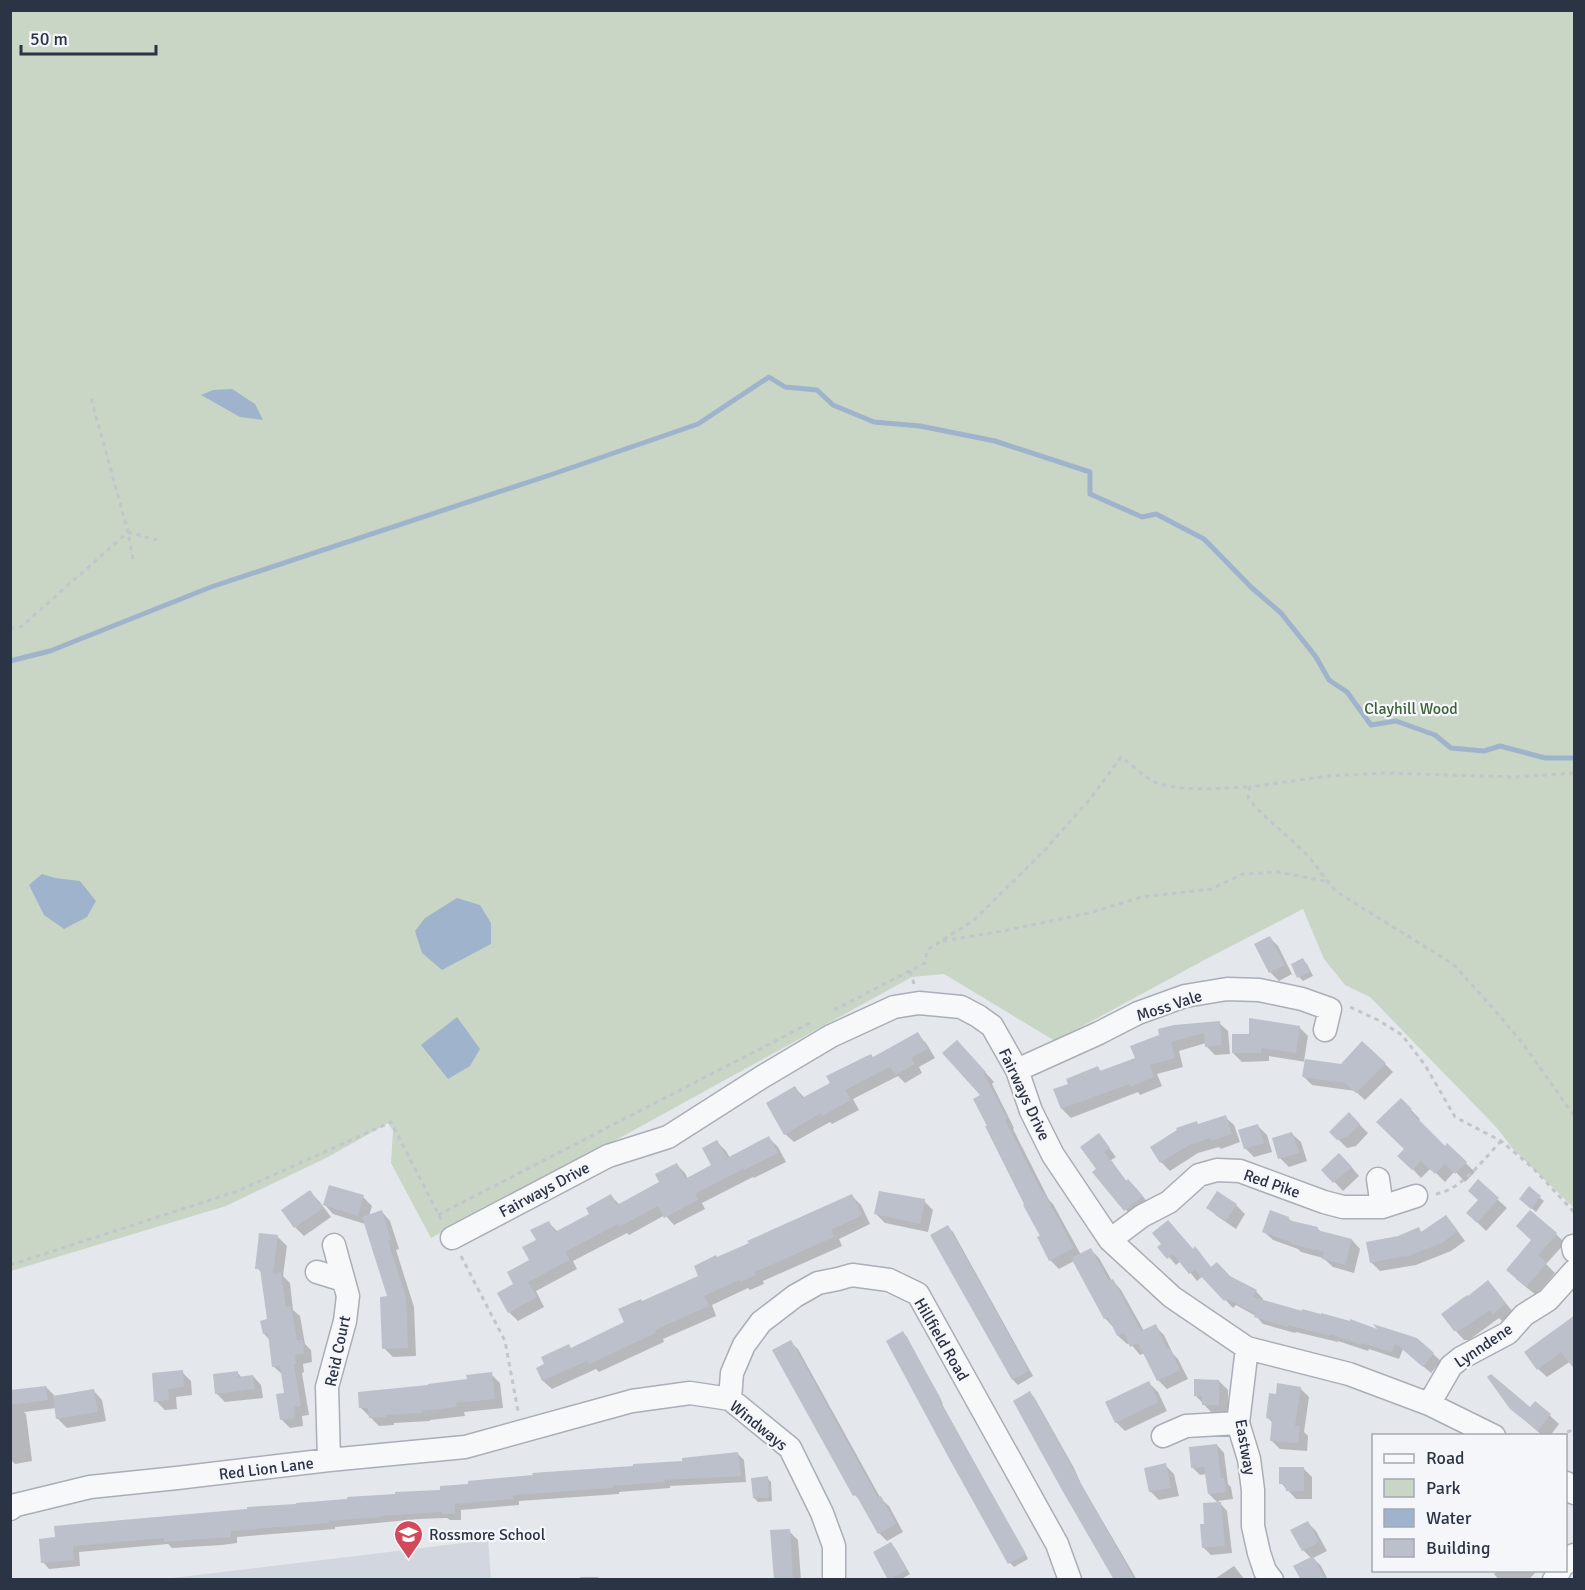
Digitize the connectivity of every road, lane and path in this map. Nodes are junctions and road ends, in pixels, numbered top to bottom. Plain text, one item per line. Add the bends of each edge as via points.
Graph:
1 (91, 398) dead end
2 (129, 532) junction
3 (157, 540) dead end
4 (133, 559) dead end
5 (10, 629) edge
6 (1575, 773) edge
7 (1250, 787) junction
8 (1326, 881) junction
9 (941, 941) junction
10 (1333, 1013) joint
11 (827, 1014) dead end
12 (817, 1019) dead end
13 (1017, 1070) junction
14 (1575, 1116) edge
15 (1501, 1141) junction
16 (1378, 1179) dead end
17 (1416, 1196) joint
18 (1382, 1207) junction
19 (1575, 1212) edge
20 (438, 1215) junction
21 (452, 1238) junction
22 (1110, 1240) junction
23 (334, 1245) dead end
24 (10, 1265) edge
25 (1575, 1271) edge
26 (317, 1272) dead end
27 (343, 1280) junction
28 (1247, 1348) junction
29 (730, 1399) junction
30 (1429, 1404) junction
31 (1238, 1423) junction
32 (522, 1431) junction
33 (1490, 1434) edge
34 (1163, 1436) dead end
35 (329, 1460) junction
36 (10, 1509) edge
37 (834, 1580) edge
38 (1070, 1580) edge
39 (1272, 1580) edge

1 - 2 path
2 - 3 path
2 - 4 path
2 - 5 path via 22,626
6 - 7 path via 1515,777 1385,773
7 - 8 path via 1248,798 1255,807 1305,853
7 - 9 path via 1167,786 1121,757 1043,852 974,920
8 - 9 path via 1278,872 1243,874 1211,889 1142,897 1089,913
8 - 14 path via 1337,892 1453,964 1492,1006
9 - 11 path via 927,950 925,963
10 - 13 street, Moss Vale via 1302,999 1259,990 1227,989 1185,996
10 - 15 path via 1352,1009 1402,1035 1425,1065 1455,1117
12 - 20 path
13 - 21 street, Fairways Drive via 992,1026 961,1006 920,1003 894,1007 831,1036 668,1137 608,1156
13 - 22 street, Fairways Drive via 1031,1111 1053,1155
15 - 17 path via 1456,1185 1440,1193
15 - 19 path
16 - 18 street
17 - 18 street, Red Pike
18 - 22 street, Red Pike via 1344,1207 1240,1171 1217,1170 1199,1175 1169,1202
20 - 21 path
20 - 24 path via 391,1122 238,1191
21 - 32 path via 505,1341
22 - 28 street, Fairways Drive via 1172,1297
23 - 27 street, Reid Court
25 - 30 street, Lynndene via 1548,1300 1524,1315 1508,1332 1451,1366
26 - 27 street
27 - 35 street, Reid Court via 348,1296 345,1321 327,1387
28 - 30 street, Fairways Drive via 1349,1374
28 - 31 street, Eastway
29 - 32 street, Windways via 690,1393 632,1401
29 - 37 street, Windways via 790,1448 834,1546
29 - 38 street, Hillfield Road via 732,1373 761,1322 818,1283 852,1275 889,1280 918,1294 1057,1544
30 - 33 street, Fairways Drive
31 - 34 street via 1182,1418
31 - 39 street, Eastway via 1250,1459 1253,1526 1265,1571
32 - 35 street, Red Lion Lane via 465,1447
35 - 36 street, Red Lion Lane via 90,1487 16,1504

